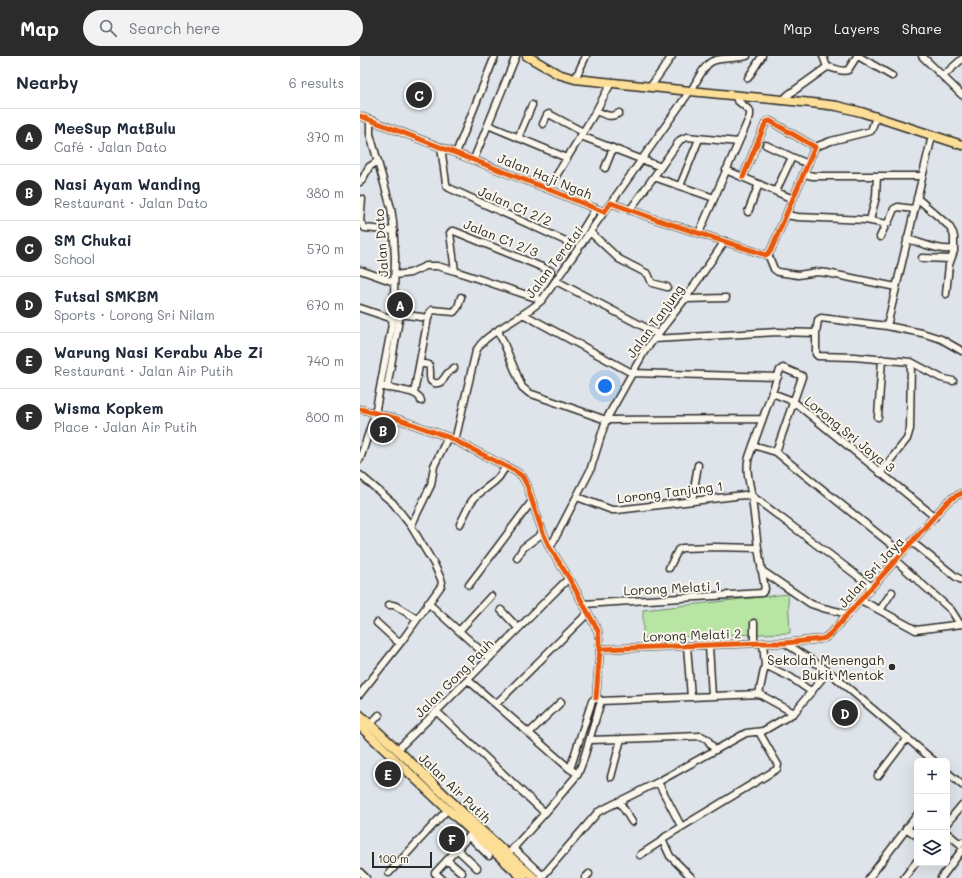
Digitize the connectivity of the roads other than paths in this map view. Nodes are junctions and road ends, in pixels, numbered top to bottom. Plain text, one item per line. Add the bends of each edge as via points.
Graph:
1 (495, 56) edge
2 (516, 56) edge
3 (527, 56) edge
4 (586, 56) edge
5 (672, 56) edge
6 (747, 56) edge
7 (762, 56) edge
8 (823, 56) edge
9 (857, 56) edge
10 (922, 56) edge
11 (962, 59) edge
12 (827, 67) junction
13 (892, 76) dead end
14 (943, 76) junction
15 (748, 78) dead end
16 (575, 79) junction
17 (611, 83) junction
18 (651, 86) junction
19 (690, 91) junction
20 (962, 95) edge
21 (736, 96) junction
22 (783, 100) junction
23 (532, 105) dead end
24 (596, 111) junction
25 (619, 113) dead end
26 (360, 116) edge
27 (880, 119) junction
28 (370, 120) junction
29 (543, 124) dead end
30 (488, 125) junction
31 (582, 134) junction
32 (932, 136) junction
33 (518, 138) junction
34 (699, 139) junction
35 (738, 142) junction
36 (766, 145) dead end
37 (962, 145) edge
38 (441, 147) junction
39 (612, 148) junction
40 (815, 148) junction
41 (456, 152) junction
42 (792, 157) junction
43 (567, 158) junction
44 (474, 159) junction
45 (642, 159) junction
46 (378, 161) junction
47 (808, 164) junction
48 (661, 167) junction
49 (605, 168) dead end
50 (726, 170) junction
51 (807, 175) junction
52 (877, 176) junction
53 (922, 176) junction
54 (654, 177) junction
55 (743, 177) junction
56 (360, 182) edge
57 (759, 184) junction
58 (680, 186) junction
59 (548, 189) junction
60 (776, 191) junction
61 (714, 198) junction
62 (917, 198) junction
63 (362, 199) dead end
64 (793, 199) junction
65 (611, 203) junction
66 (596, 208) junction
67 (914, 209) junction
68 (630, 210) junction
69 (604, 212) junction
70 (748, 212) dead end
71 (790, 216) junction
72 (870, 220) junction
73 (886, 224) junction
74 (394, 231) junction
75 (590, 232) junction
76 (699, 233) junction
77 (880, 237) dead end
78 (907, 239) junction
79 (725, 242) junction
80 (954, 249) junction
81 (922, 258) dead end
82 (770, 259) junction
83 (951, 260) junction
84 (360, 270) edge
85 (455, 271) junction
86 (395, 275) junction
87 (556, 281) junction
88 (394, 282) junction
89 (667, 287) dead end
90 (896, 287) junction
91 (946, 294) dead end
92 (461, 297) dead end
93 (535, 297) junction
94 (726, 298) dead end
95 (685, 299) junction
96 (542, 300) junction
97 (360, 308) edge
98 (393, 312) junction
99 (400, 314) junction
100 (523, 314) junction
101 (428, 318) junction
102 (393, 319) junction
103 (887, 326) junction
104 (499, 330) junction
105 (816, 333) junction
106 (658, 334) junction
107 (654, 339) junction
108 (961, 349) edge
109 (882, 359) junction
110 (911, 362) junction
111 (420, 363) junction
112 (454, 368) dead end
113 (632, 373) junction
114 (778, 377) junction
115 (953, 381) dead end
116 (384, 387) junction
117 (414, 393) junction
118 (772, 393) junction
119 (793, 401) junction
120 (421, 402) dead end
121 (360, 409) edge
122 (376, 414) junction
123 (878, 417) dead end
124 (762, 419) junction
125 (606, 420) junction
126 (448, 437) junction
127 (455, 441) junction
128 (753, 445) junction
129 (776, 452) junction
130 (361, 454) edge
131 (698, 465) dead end
132 (506, 466) junction
133 (880, 472) junction
134 (360, 475) edge
135 (962, 493) edge
136 (752, 496) junction
137 (577, 497) junction
138 (532, 501) junction
139 (692, 501) junction
140 (935, 517) junction
141 (460, 524) dead end
142 (411, 526) junction
143 (543, 533) junction
144 (912, 542) junction
145 (550, 548) junction
146 (758, 548) junction
147 (902, 553) junction
148 (517, 558) dead end
149 (895, 560) junction
150 (669, 568) dead end
151 (762, 570) junction
152 (569, 578) junction
153 (962, 580) edge
154 (469, 584) dead end
155 (872, 587) junction
156 (892, 592) dead end
157 (491, 596) dead end
158 (861, 600) junction
159 (428, 603) junction
160 (583, 604) junction
161 (389, 605) dead end
162 (501, 610) dead end
163 (880, 610) junction
164 (588, 613) junction
165 (848, 614) junction
166 (417, 619) junction
167 (754, 622) dead end
168 (377, 623) dead end
169 (961, 624) edge
170 (518, 628) junction
171 (459, 631) junction
172 (399, 643) junction
173 (763, 643) junction
174 (785, 643) junction
175 (754, 644) junction
176 (687, 646) junction
177 (709, 646) junction
178 (600, 649) junction
179 (489, 658) junction
180 (765, 665) junction
181 (828, 671) junction
182 (468, 680) junction
183 (812, 692) junction
184 (360, 694) edge
185 (759, 694) junction
186 (712, 696) junction
187 (691, 697) junction
188 (599, 699) junction
189 (561, 702) dead end
190 (496, 704) junction
191 (437, 712) junction
192 (794, 713) junction
193 (360, 715) edge
194 (379, 715) dead end
195 (370, 725) junction
196 (360, 726) edge
197 (759, 732) junction
198 (529, 733) junction
199 (907, 738) junction
200 (621, 739) junction
201 (590, 740) junction
202 (397, 750) junction
203 (715, 750) junction
204 (930, 758) edge
205 (418, 769) junction
206 (570, 769) junction
207 (578, 774) junction
208 (878, 776) dead end
209 (950, 776) edge
210 (611, 778) dead end
211 (658, 782) junction
212 (962, 785) edge
213 (619, 801) junction
214 (962, 805) edge
215 (446, 807) junction
216 (545, 813) junction
217 (914, 819) edge
218 (950, 819) edge
219 (632, 822) dead end
220 (681, 826) junction
221 (906, 828) junction
222 (475, 833) junction
223 (914, 834) edge
224 (950, 836) edge
225 (663, 840) junction
226 (962, 842) edge
227 (458, 849) junction
228 (962, 850) edge
229 (507, 853) junction
230 (640, 855) dead end
231 (490, 856) dead end
232 (447, 860) junction
233 (914, 865) edge
234 (477, 868) dead end
235 (360, 872) edge
236 (389, 873) dead end
237 (462, 873) dead end
238 (542, 877) edge
239 (366, 878) edge
240 (440, 878) edge
241 (522, 878) edge
242 (534, 878) edge
243 (692, 878) edge
244 (869, 878) edge
245 (904, 878) edge
246 (940, 878) edge

1 - 41 street
2 - 30 street
3 - 16 main road via 558,74
4 - 16 street
5 - 18 street
6 - 19 street via 709,63
7 - 15 street
8 - 12 street
9 - 12 street via 846,71
9 - 13 street
10 - 14 street
11 - 14 street
12 - 22 street
14 - 20 street
16 - 17 main road
17 - 18 main road
17 - 24 street
18 - 19 main road
19 - 21 main road
19 - 45 street
21 - 22 main road
21 - 35 street via 750,111
22 - 27 main road via 837,106
23 - 33 street
24 - 25 street via 611,117
24 - 31 street
26 - 28 street, Jalan Haji Ngah
27 - 32 main road
27 - 40 street via 871,131
28 - 38 street, Jalan Haji Ngah
28 - 46 street, Jalan Dato via 370,134
29 - 31 street via 549,114
30 - 33 street
30 - 44 street
31 - 39 street
31 - 43 street
32 - 37 main road
32 - 53 street
33 - 43 street
34 - 35 street
34 - 48 street via 687,137 680,140
34 - 58 street
35 - 50 street
36 - 42 street
38 - 41 street, Jalan Haji Ngah
38 - 66 street, Jalan C1 2/2 via 449,188 570,243 575,242
39 - 45 street
39 - 49 street
40 - 47 street
40 - 55 street via 768,121
41 - 44 street, Jalan Haji Ngah
42 - 47 street
42 - 60 street
43 - 59 street
44 - 59 street, Jalan Haji Ngah
45 - 48 street
45 - 65 street
46 - 56 street via 369,167
46 - 74 street, Jalan Dato via 391,208
47 - 51 street
48 - 54 street
50 - 55 street
50 - 61 street
51 - 52 street
51 - 64 street
52 - 53 street
52 - 72 street via 876,197
53 - 62 street
54 - 58 street
54 - 68 street
55 - 57 street
57 - 60 street
57 - 70 street
58 - 61 street
59 - 66 street, Jalan Haji Ngah
60 - 64 street
61 - 76 street
62 - 67 street
62 - 80 street via 949,226 954,237
63 - 74 street via 360,222 365,228
64 - 71 street
65 - 68 street
65 - 69 street, Jalan Haji Ngah
66 - 69 street, Jalan Haji Ngah
67 - 73 street via 896,207
67 - 78 street
68 - 76 street
69 - 75 street, Jalan Teratai
71 - 72 street
71 - 82 street via 771,250
72 - 73 street
73 - 77 street
74 - 86 street, Jalan Dato
75 - 87 street, Jalan Teratai
75 - 89 street via 619,259 648,274 652,282
76 - 79 street
78 - 80 street via 938,248
78 - 90 street
79 - 82 street
79 - 95 street, Jalan Tanjung
80 - 83 street
81 - 83 street
82 - 90 street via 778,272 798,275 827,273
83 - 91 street
84 - 88 street
85 - 86 street via 430,265 410,273
85 - 93 street
85 - 93 street, Jalan C1 2/3 via 450,233 452,231 550,270 550,275
86 - 88 street, Jalan Dato
87 - 96 street, Jalan Teratai
87 - 106 street
88 - 98 street, Jalan Dato
90 - 103 street
92 - 101 street via 454,312 432,310
93 - 96 street
94 - 95 street
95 - 106 street, Jalan Tanjung
96 - 100 street, Jalan Teratai
97 - 102 street
98 - 99 street
98 - 102 street, Jalan Dato
99 - 101 street
99 - 116 street
100 - 104 street, Jalan Teratai
100 - 113 street
101 - 111 street
102 - 116 street, Jalan Dato
103 - 105 street via 821,318 818,320
103 - 108 street via 931,335
104 - 125 street via 525,390
104 - 127 street, Jalan Teratai via 483,340 476,351
105 - 107 street via 778,332
105 - 109 street via 818,356
106 - 107 street, Jalan Tanjung
107 - 113 street, Jalan Tanjung
109 - 110 street
109 - 123 street
110 - 115 street via 941,378
110 - 133 street via 909,434
111 - 112 street via 430,366 430,380 434,383 442,381
111 - 117 street
113 - 114 street
113 - 125 street, Jalan Tanjung
114 - 118 street
114 - 119 street via 783,368 802,376
116 - 117 street
116 - 122 street, Jalan Dato
117 - 120 street via 419,396
118 - 119 street
118 - 124 street
119 - 129 street, Lorong Sri Jaya 3
119 - 133 street, Lorong Sri Jaya 3
121 - 122 street
122 - 126 street
122 - 130 street, Jalan Dato
124 - 125 street
124 - 128 street
125 - 137 street, Jalan Tanjung via 592,464
126 - 127 street
126 - 142 street
127 - 132 street
128 - 129 street
128 - 136 street via 747,468
129 - 147 street
131 - 139 street
132 - 138 street via 522,476
132 - 141 street via 499,477 471,502
133 - 140 street, Lorong Sri Jaya 3
134 - 142 street via 393,503
135 - 140 street, Jalan Sri Jaya via 951,499
136 - 139 street, Lorong Tanjung 1 via 744,494
136 - 146 street
136 - 155 street
137 - 139 street, Lorong Tanjung 1 via 612,510
137 - 145 street, Jalan Tanjung
138 - 143 street
138 - 154 street
140 - 144 street, Jalan Sri Jaya
142 - 159 street via 442,582
143 - 145 street
143 - 148 street via 523,548
144 - 147 street, Jalan Sri Jaya
144 - 153 street
145 - 152 street
146 - 150 street via 682,548 678,550
146 - 151 street
147 - 149 street, Jalan Sri Jaya
149 - 155 street, Jalan Sri Jaya
149 - 169 street via 951,610
151 - 160 street, Lorong Melati 1 via 765,589 763,592
151 - 165 street via 811,604
152 - 160 street
152 - 170 street, Jalan Gong Pauh
155 - 158 street, Jalan Sri Jaya
156 - 163 street
157 - 171 street
158 - 163 street
158 - 165 street, Jalan Sri Jaya
159 - 166 street
159 - 171 street
160 - 164 street
161 - 166 street via 396,606
162 - 170 street
163 - 169 street via 916,630
164 - 178 street via 598,631
164 - 190 street
165 - 174 street, Jalan Sri Jaya via 825,638
166 - 172 street
167 - 175 street
168 - 172 street
170 - 179 street, Jalan Gong Pauh
171 - 179 street
172 - 184 street
173 - 174 street, Lorong Melati 2
173 - 175 street, Lorong Melati 2
173 - 180 street
174 - 181 street
175 - 177 street, Lorong Melati 2
176 - 177 street, Lorong Melati 2
176 - 178 street, Lorong Melati 2
176 - 187 street
177 - 186 street
178 - 188 street
179 - 182 street, Jalan Gong Pauh
180 - 183 street
180 - 185 street
181 - 183 street
181 - 199 street
182 - 190 street
182 - 191 street, Jalan Gong Pauh
183 - 192 street
185 - 186 street
185 - 192 street
186 - 187 street
187 - 188 street
188 - 201 street
188 - 206 street via 592,701
189 - 198 street
190 - 198 street
191 - 202 street, Jalan Gong Pauh
191 - 216 street
192 - 197 street
193 - 195 main road, Jalan Air Putih
194 - 195 street
195 - 202 main road, Jalan Air Putih
196 - 215 main road, Jalan Air Putih
197 - 203 street via 746,733
197 - 220 street via 778,765 777,769
198 - 206 street
199 - 204 street
199 - 208 street
200 - 201 street
200 - 203 street via 702,736
200 - 210 street
201 - 207 street
202 - 205 main road, Jalan Air Putih
203 - 211 street
205 - 215 main road via 448,802
205 - 222 main road, Jalan Air Putih
206 - 207 street
207 - 216 street
209 - 212 street
211 - 213 street
211 - 220 street
213 - 219 street
213 - 238 street via 596,814
214 - 218 street
215 - 222 main road, Jalan Air Putih
215 - 236 street
216 - 229 street
217 - 221 street
220 - 225 street
221 - 223 street
221 - 244 street
222 - 227 street
222 - 229 main road via 480,833 496,849
222 - 231 street
224 - 226 street via 960,844
225 - 230 street
225 - 243 street via 670,856
227 - 232 street
227 - 234 street
228 - 246 street
229 - 238 street
229 - 241 main road
229 - 242 main road
232 - 237 street
232 - 240 street via 435,873
233 - 245 street
235 - 239 street

